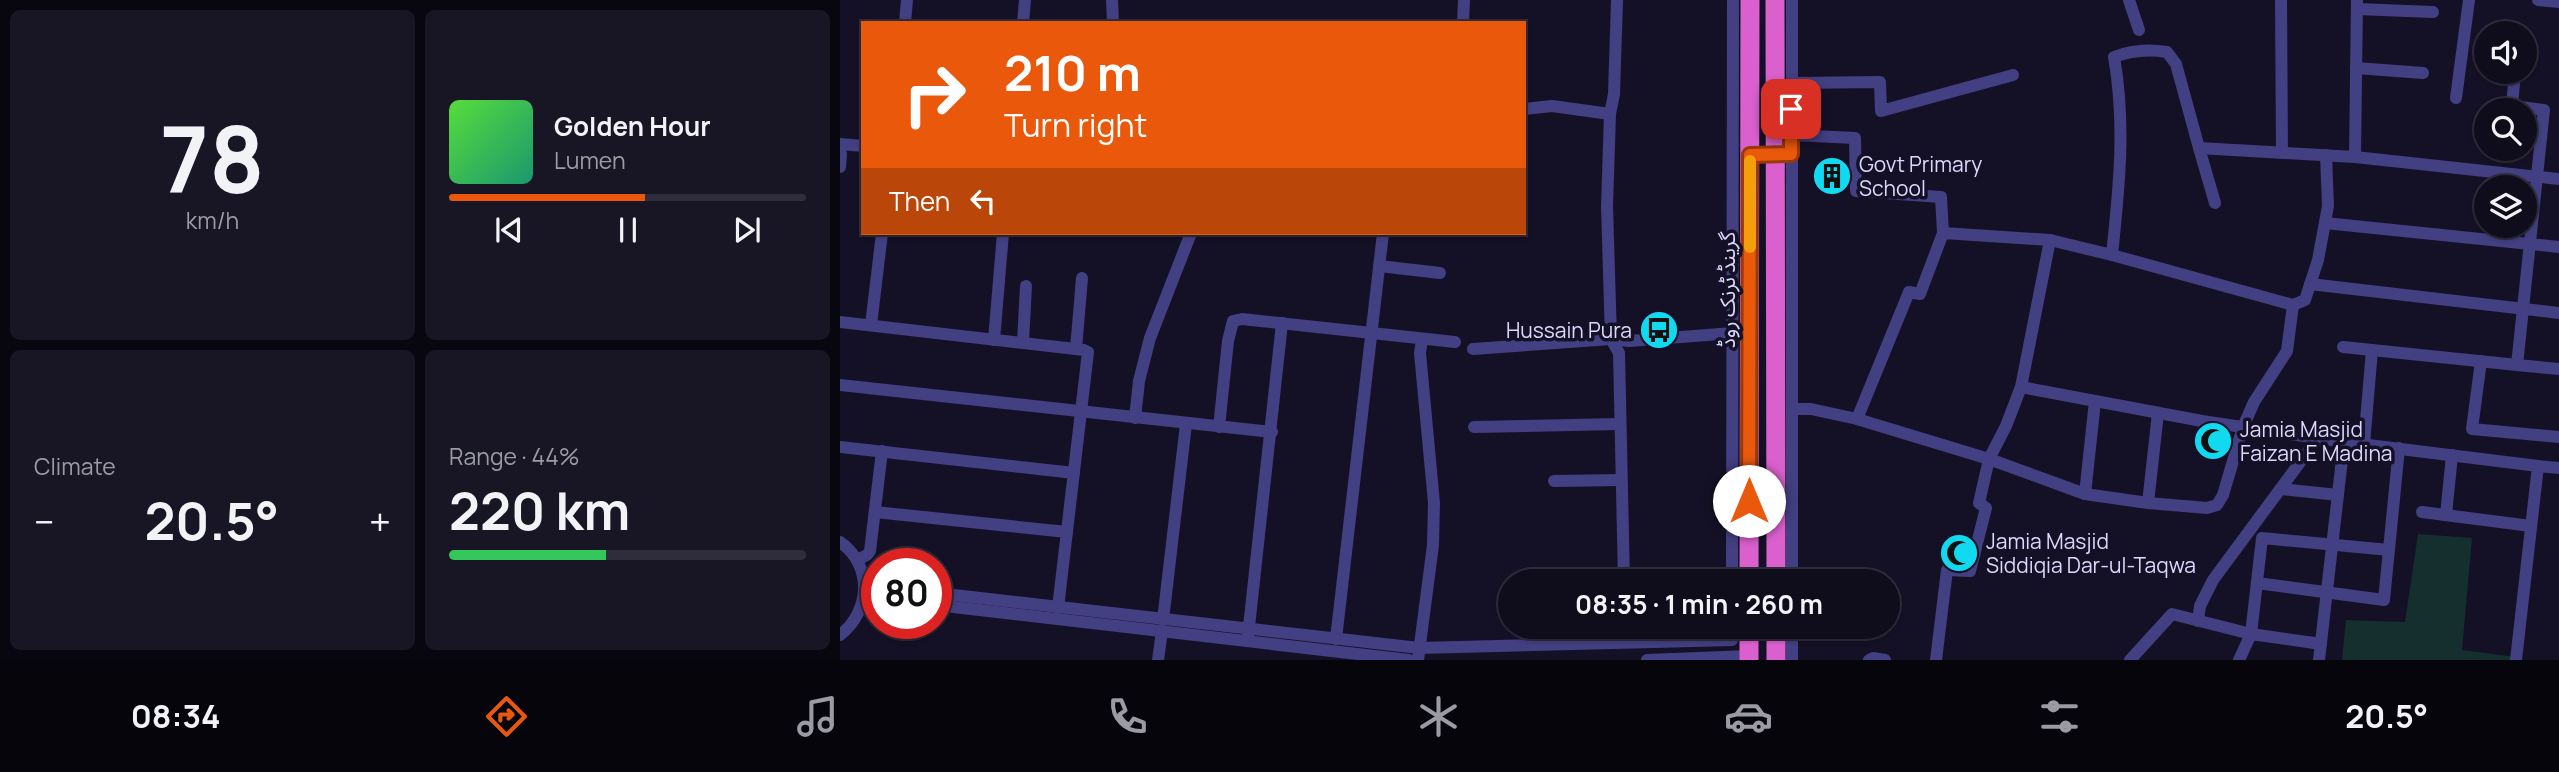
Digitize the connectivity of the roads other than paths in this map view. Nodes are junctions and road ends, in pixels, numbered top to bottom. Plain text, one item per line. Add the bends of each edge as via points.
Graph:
1 (907, 0) edge
2 (1025, 0) edge
3 (1112, 0) edge
4 (1464, 0) edge
5 (1617, 0) edge
6 (1733, 0) edge
7 (1750, 0) edge
8 (1775, 0) edge
9 (1792, 0) edge
10 (2129, 0) edge
11 (2281, 0) edge
12 (2469, 0) edge
13 (2538, 0) edge
14 (2559, 2) edge
15 (2357, 5) edge
16 (2433, 12) dead end
17 (905, 21) edge
18 (1023, 21) edge
19 (1113, 21) edge
20 (1463, 21) edge
21 (2139, 30) dead end
22 (2356, 68) junction
23 (2423, 73) dead end
24 (2013, 75) dead end
25 (1791, 83) junction
26 (2514, 84) edge
27 (2456, 98) dead end
28 (1526, 109) edge
29 (1610, 114) junction
30 (1745, 142) junction
31 (861, 147) edge
32 (1786, 148) junction
33 (2199, 148) junction
34 (2282, 153) junction
35 (840, 155) edge
36 (2326, 155) junction
37 (2355, 157) junction
38 (2519, 175) edge
39 (2537, 177) joint
40 (2559, 179) edge
41 (2216, 203) dead end
42 (2325, 223) junction
43 (1943, 233) junction
44 (882, 235) edge
45 (1003, 235) edge
46 (1190, 235) edge
47 (1383, 235) edge
48 (2531, 238) edge
49 (2050, 240) junction
50 (2530, 244) junction
51 (2559, 247) edge
52 (2112, 255) junction
53 (1379, 266) junction
54 (1440, 273) dead end
55 (1082, 278) dead end
56 (2310, 284) junction
57 (1026, 286) dead end
58 (2293, 305) junction
59 (2523, 309) junction
60 (2559, 313) edge
61 (840, 322) edge
62 (1282, 323) junction
63 (871, 325) junction
64 (1370, 333) junction
65 (1733, 333) junction
66 (1422, 339) junction
67 (1611, 339) junction
68 (994, 340) junction
69 (1023, 342) junction
70 (1455, 342) dead end
71 (2343, 347) dead end
72 (1076, 349) junction
73 (1472, 349) dead end
74 (2372, 350) junction
75 (2481, 362) junction
76 (2517, 365) junction
77 (2559, 369) edge
78 (840, 385) edge
79 (2021, 387) junction
80 (2095, 401) junction
81 (1793, 409) junction
82 (1082, 412) junction
83 (2158, 413) junction
84 (1135, 418) junction
85 (1857, 419) junction
86 (1186, 424) junction
87 (1619, 424) junction
88 (2243, 427) junction
89 (1219, 428) junction
90 (1474, 428) dead end
91 (1272, 432) junction
92 (2559, 437) edge
93 (2318, 438) junction
94 (2344, 442) junction
95 (2364, 444) junction
96 (840, 447) edge
97 (2399, 449) junction
98 (882, 452) junction
99 (2452, 455) junction
100 (1989, 459) junction
101 (2538, 466) junction
102 (2559, 468) edge
103 (1074, 473) junction
104 (1620, 480) junction
105 (1554, 481) dead end
106 (2282, 489) junction
107 (2085, 494) junction
108 (2338, 495) junction
109 (2148, 503) junction
110 (875, 512) junction
111 (2422, 512) dead end
112 (2446, 515) junction
113 (2531, 526) junction
114 (1067, 533) junction
115 (840, 542) edge
116 (2333, 544) junction
117 (2389, 550) junction
118 (857, 560) junction
119 (1624, 569) edge
120 (1732, 569) edge
121 (1749, 569) edge
122 (1776, 569) edge
123 (1792, 569) edge
124 (861, 570) edge
125 (2256, 583) junction
126 (2327, 593) junction
127 (952, 597) edge
128 (952, 606) edge
129 (995, 606) junction
130 (861, 608) edge
131 (1058, 608) junction
132 (1112, 620) junction
133 (2198, 621) junction
134 (1162, 625) junction
135 (2250, 634) junction
136 (840, 635) edge
137 (1248, 635) junction
138 (1336, 639) junction
139 (1745, 639) edge
140 (1776, 639) edge
141 (1792, 639) edge
142 (1732, 640) joint
143 (2321, 644) junction
144 (1419, 654) edge
145 (1740, 658) edge
146 (1158, 660) edge
147 (1409, 660) edge
148 (1647, 660) edge
149 (1776, 660) edge
150 (1792, 660) edge
151 (1869, 660) edge
152 (1885, 660) edge
153 (1936, 660) edge
154 (2130, 660) edge
155 (2239, 660) edge
156 (2319, 660) edge
157 (2516, 660) edge

1 - 17 street
2 - 18 street
3 - 19 street
4 - 20 street
5 - 29 street
6 - 30 street
7 - 30 highway, گرینڈ ٹرنک روڈ
8 - 32 highway
9 - 25 street
10 - 21 street
11 - 34 street
12 - 27 street
13 - 14 street
15 - 16 street
15 - 22 street
22 - 23 street
22 - 37 street
24 - 25 street via 1881,111 1880,82
25 - 32 street
26 - 39 street via 2512,106 2544,110
28 - 29 street via 1552,106
29 - 67 street
30 - 32 highway
30 - 65 street
30 - 121 highway, گرینڈ ٹرنک روڈ
31 - 35 street
32 - 43 street via 1855,138 1856,191 1941,197
32 - 81 street
32 - 122 highway
33 - 34 street
33 - 41 street
33 - 52 street via 2176,64 2167,52 2128,52 2115,57 2122,159
34 - 36 street
36 - 37 street
36 - 42 street
37 - 38 street
39 - 40 street
42 - 50 street
42 - 56 street
43 - 49 street
43 - 85 street via 1920,294 1909,292
44 - 63 street
45 - 68 street
46 - 84 street via 1150,338
47 - 53 street
48 - 50 street
49 - 52 street
49 - 79 street
50 - 51 street
50 - 59 street
52 - 58 street
53 - 54 street
53 - 64 street
55 - 72 street
56 - 58 street via 2305,300
56 - 59 street
57 - 69 street
58 - 88 street via 2287,351
59 - 60 street
59 - 76 street
61 - 63 street
62 - 64 street
62 - 89 street via 1233,321
62 - 91 street
63 - 68 street
64 - 66 street
64 - 138 street
65 - 67 street
65 - 120 street
66 - 70 street
66 - 144 street via 1434,513
67 - 73 street
67 - 87 street via 1619,353
68 - 69 street
69 - 72 street
71 - 74 street
72 - 82 street via 1089,357
74 - 75 street
74 - 95 street
75 - 76 street
75 - 92 street via 2472,429
76 - 77 street
78 - 82 street
79 - 80 street
79 - 100 street
80 - 83 street
80 - 107 street
81 - 85 street
81 - 123 street
82 - 84 street
82 - 103 street
83 - 88 street
83 - 109 street
84 - 86 street
85 - 100 street
86 - 89 street
86 - 134 street
87 - 90 street
87 - 104 street
88 - 93 street
88 - 109 street via 2217,505
89 - 91 street
91 - 137 street
93 - 94 street
93 - 106 street
94 - 95 street
94 - 108 street
95 - 97 street
96 - 98 street
97 - 99 street
97 - 117 street
98 - 103 street
98 - 110 street
99 - 101 street
99 - 112 street
100 - 107 street
100 - 153 street via 1979,503 1986,508 1970,571 1947,570
101 - 102 street
101 - 113 street
103 - 114 street
104 - 105 street
104 - 119 street
106 - 108 street
106 - 133 street via 2213,580
107 - 109 street
108 - 116 street
110 - 114 street
110 - 118 street via 870,551
111 - 112 street
112 - 113 street
113 - 157 street
114 - 131 street
115 - 118 street
116 - 117 street
116 - 125 street via 2262,538
116 - 126 street
117 - 126 street via 2384,600
118 - 124 street
125 - 126 street
125 - 135 street
126 - 143 street
127 - 129 street
128 - 129 street
129 - 131 street
129 - 132 street
130 - 136 street
131 - 132 street
132 - 134 street
133 - 135 street
133 - 154 street via 2172,614
134 - 137 street
134 - 146 street
135 - 143 street
135 - 155 street
137 - 138 street
137 - 147 street
138 - 144 street
139 - 145 highway
140 - 149 highway
141 - 150 street
142 - 144 street
142 - 145 street
143 - 156 street
145 - 148 street
151 - 152 street

